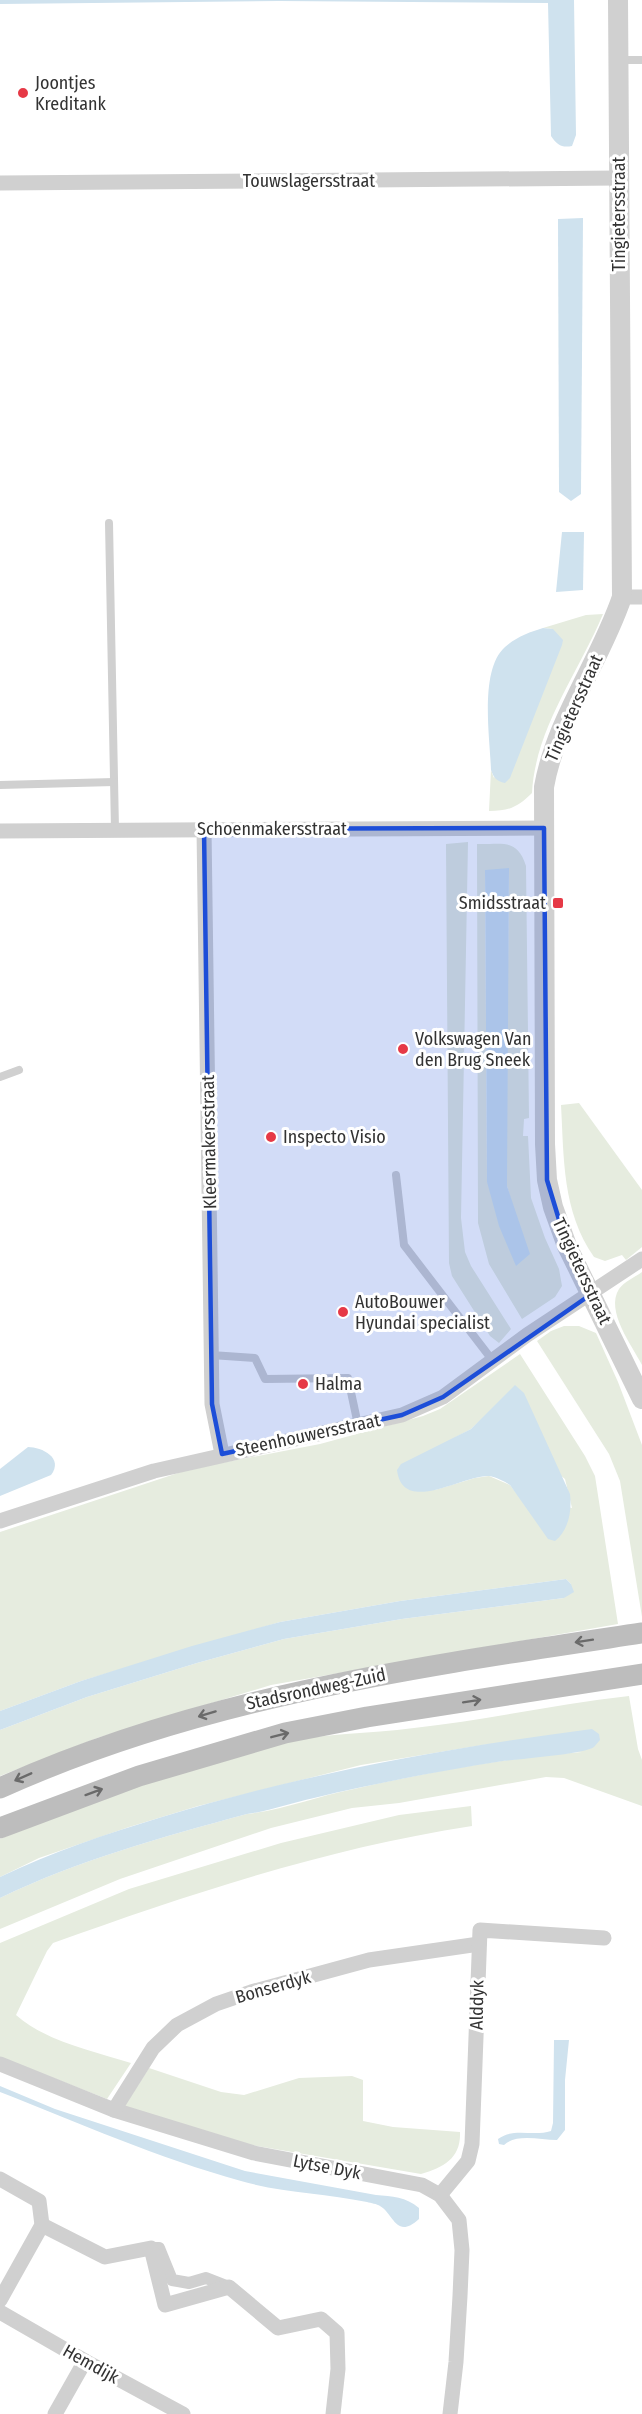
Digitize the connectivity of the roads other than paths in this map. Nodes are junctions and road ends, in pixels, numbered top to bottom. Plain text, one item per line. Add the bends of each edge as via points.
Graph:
1 (618, 0) edge
2 (618, 60) junction
3 (642, 60) edge
4 (618, 178) junction
5 (0, 183) edge
6 (110, 523) dead end
7 (622, 597) junction
8 (642, 597) edge
9 (114, 782) junction
10 (0, 785) edge
11 (544, 828) junction
12 (204, 829) junction
13 (115, 830) junction
14 (0, 831) edge
15 (19, 1070) dead end
16 (0, 1077) edge
17 (396, 1175) dead end
18 (642, 1259) edge
19 (590, 1295) junction
20 (211, 1355) junction
21 (493, 1361) junction
22 (642, 1399) edge
23 (358, 1425) junction
24 (222, 1454) junction
25 (0, 1521) edge
26 (642, 1632) edge
27 (642, 1674) edge
28 (0, 1788) edge
29 (0, 1828) edge
30 (604, 1938) dead end
31 (479, 1944) junction
32 (0, 2064) edge
33 (114, 2110) junction
34 (0, 2179) edge
35 (440, 2195) junction
36 (42, 2225) junction
37 (151, 2248) junction
38 (229, 2288) junction
39 (0, 2300) edge
40 (0, 2312) edge
41 (85, 2361) junction
42 (55, 2414) edge
43 (183, 2414) edge
44 (333, 2414) edge
45 (450, 2414) edge

1 - 2 street, Tingietersstraat
2 - 3 lane
2 - 4 street, Tingietersstraat
4 - 5 street, Touwslagersstraat
4 - 7 street, Tingietersstraat
6 - 9 lane
7 - 8 street
7 - 11 street, Tingietersstraat via 613,624 554,745 544,787
9 - 10 lane
9 - 13 lane
11 - 12 street, Schoenmakersstraat
11 - 19 street, Tingietersstraat via 547,1180 567,1246
12 - 13 street, Schoenmakersstraat
12 - 20 street, Kleermakersstraat
13 - 14 street, Schoenmakersstraat
15 - 16 lane
17 - 21 lane via 404,1245
18 - 19 street
19 - 21 street, Steenhouwersstraat
19 - 22 street, Tingietersstraat
20 - 23 lane via 255,1358 266,1379 348,1378
20 - 24 street, Kleermakersstraat via 212,1404
21 - 23 street, Steenhouwersstraat via 443,1397 402,1415
23 - 24 street, Steenhouwersstraat
24 - 25 street, Steenhouwersstraat via 98,1487
26 -> 28 main road, Stadsrondweg-Zuid via 442,1664 278,1696 213,1712 88,1752
29 -> 27 main road, Stadsrondweg-Zuid via 139,1776 285,1733
30 - 31 street via 480,1930
31 - 33 street, Bonserdyk via 369,1960 216,2004 177,2025 153,2048
31 - 35 street, Alddyk via 472,2144 468,2161
32 - 33 street, Lytse Dyk
33 - 35 street, Lytse Dyk via 254,2153 422,2185
34 - 36 street via 39,2201
35 - 45 street, Lytse Dyk via 459,2220 462,2250
36 - 37 street via 105,2257
36 - 39 street
37 - 38 street via 159,2248 172,2280 189,2283 206,2278
37 - 38 street via 165,2306
38 - 44 street via 278,2328 321,2319 337,2333
40 - 41 street, Hemdijk
41 - 42 street
41 - 43 street, Hemdijk

